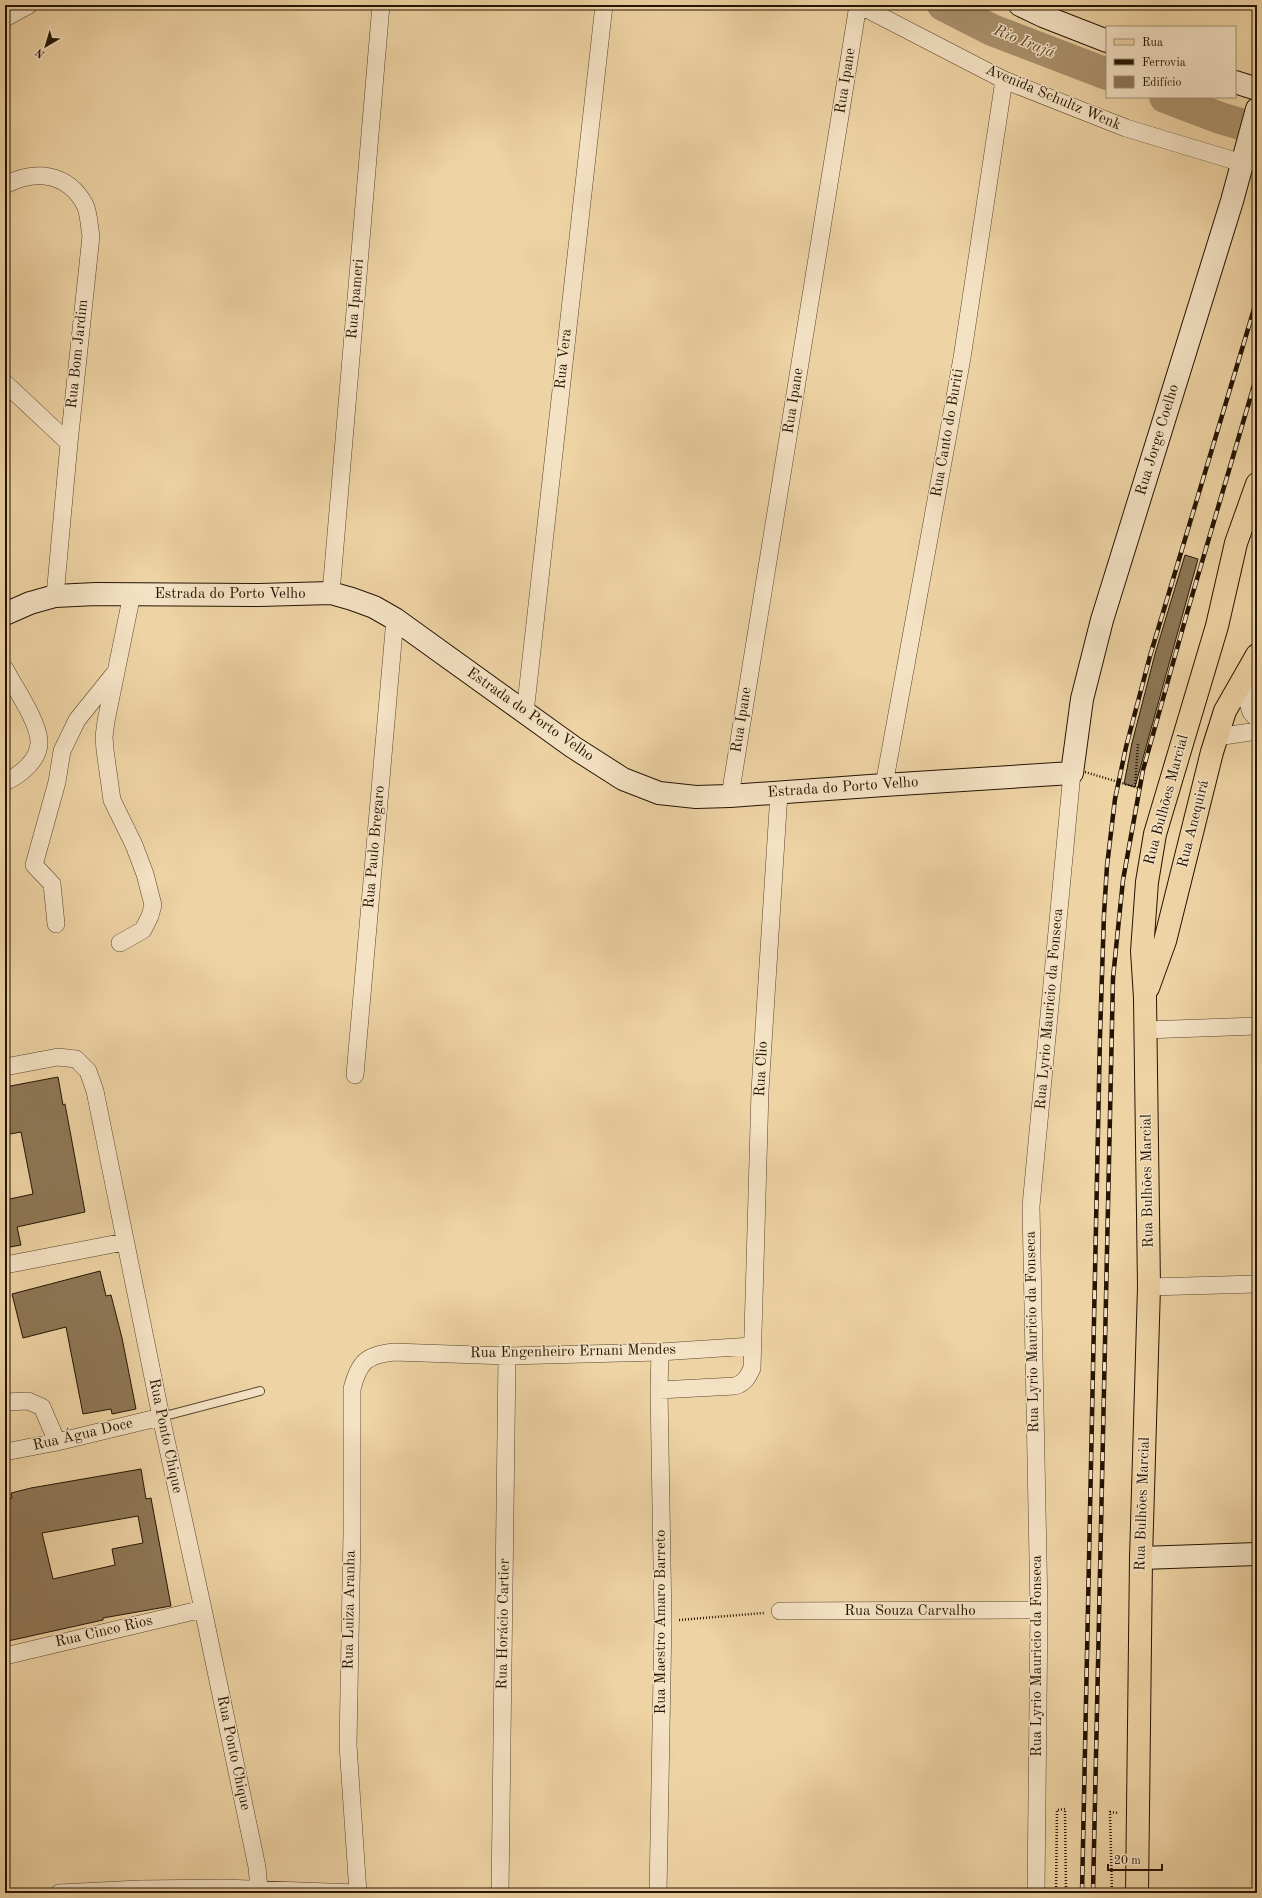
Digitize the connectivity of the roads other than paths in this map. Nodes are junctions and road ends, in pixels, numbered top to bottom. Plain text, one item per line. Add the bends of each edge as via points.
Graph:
1 (29, 5) edge
2 (381, 5) edge
3 (604, 5) edge
4 (859, 5) edge
5 (1020, 5) edge
6 (5, 18) edge
7 (1106, 41) edge
8 (1004, 80) junction
9 (1236, 82) edge
10 (1257, 89) edge
11 (1257, 109) edge
12 (1248, 160) edge
13 (5, 185) edge
14 (5, 383) edge
15 (69, 442) junction
16 (1257, 484) edge
17 (330, 593) junction
18 (132, 594) junction
19 (55, 596) junction
20 (5, 614) edge
21 (395, 619) junction
22 (1257, 655) edge
23 (5, 669) edge
24 (116, 671) junction
25 (1241, 681) junction
26 (525, 713) junction
27 (1257, 719) edge
28 (1257, 730) edge
29 (1217, 737) junction
30 (1078, 773) junction
31 (5, 782) edge
32 (884, 784) junction
33 (779, 793) junction
34 (730, 796) junction
35 (56, 924) dead end
36 (120, 943) dead end
37 (1145, 998) junction
38 (1257, 1026) edge
39 (1145, 1030) junction
40 (5, 1067) edge
41 (355, 1075) dead end
42 (124, 1242) junction
43 (5, 1265) edge
44 (1257, 1284) edge
45 (1149, 1286) junction
46 (752, 1346) junction
47 (394, 1352) joint
48 (660, 1352) junction
49 (507, 1356) junction
50 (659, 1390) junction
51 (260, 1391) dead end
52 (5, 1402) edge
53 (161, 1418) junction
54 (57, 1442) junction
55 (5, 1452) edge
56 (1257, 1554) edge
57 (1141, 1558) junction
58 (203, 1609) junction
59 (1039, 1610) junction
60 (780, 1611) road end
61 (5, 1656) edge
62 (259, 1889) junction
63 (58, 1893) edge
64 (357, 1893) edge
65 (500, 1893) edge
66 (658, 1893) edge
67 (1036, 1893) edge
68 (1137, 1893) edge

1 - 6 street
2 - 17 street, Rua Ipameri
3 - 26 street, Rua Vera
4 - 8 street, Avenida Schultz Wenk
4 - 34 street, Rua Ipane
5 - 7 street
8 - 12 street, Avenida Schultz Wenk via 1126,128
8 - 32 street, Rua Canto do Buriti via 962,358
9 - 10 street
11 - 12 street, Rua Jorge Coelho
12 - 30 street, Rua Jorge Coelho via 1102,620 1082,699
13 - 15 street, Rua Bom Jardim via 27,177 49,176 71,186 85,206 91,236
14 - 15 street
15 - 19 street, Rua Bom Jardim
16 - 37 main road, Rua Bulhões Marcial via 1236,543 1217,626 1155,834 1146,882 1142,952
17 - 18 street, Estrada do Porto Velho
17 - 21 street, Estrada do Porto Velho via 374,607
18 - 19 street, Estrada do Porto Velho
18 - 24 street
19 - 20 street, Estrada do Porto Velho
21 - 26 street, Estrada do Porto Velho
21 - 41 street, Rua Paulo Bregaro
22 - 25 main road, Rua Anequirá
23 - 31 street via 37,730 39,743 34,757 24,770
24 - 35 street via 77,720 62,751 57,782 34,865 52,884
24 - 36 street via 104,737 112,800 134,845 153,905 143,930
25 - 27 street via 1251,712
25 - 29 main road, Rua Anequirá via 1225,711
26 - 34 street, Estrada do Porto Velho via 623,779 659,793
28 - 29 street
29 - 37 main road, Rua Anequirá via 1165,941
30 - 32 street, Estrada do Porto Velho
30 - 59 street, Rua Lyrio Mauricio da Fonseca via 1032,1206
32 - 33 street, Estrada do Porto Velho
33 - 34 street, Estrada do Porto Velho
33 - 46 street, Rua Clio via 760,1091
37 - 39 main road, Rua Bulhões Marcial
38 - 39 street
39 - 45 main road, Rua Bulhões Marcial
40 - 42 street, Rua Ponto Chique via 58,1057 76,1059 88,1071 95,1091
42 - 43 street
42 - 53 street, Rua Ponto Chique
44 - 45 street
45 - 57 main road, Rua Bulhões Marcial
46 - 48 street, Rua Engenheiro Ernani Mendes
46 - 50 street, Rua Clio via 752,1368 748,1378 741,1384
47 - 49 street, Rua Engenheiro Ernani Mendes
47 - 64 street, Rua Luiza Aranha via 376,1354 365,1360 356,1372 352,1389 348,1745
48 - 49 street, Rua Engenheiro Ernani Mendes
48 - 50 street, Rua Maestro Amaro Barreto
49 - 65 street, Rua Horácio Cartier
50 - 66 street, Rua Maestro Amaro Barreto via 663,1621
51 - 53 lane
52 - 54 street via 28,1400 42,1407
53 - 54 street, Rua Água Doce
53 - 58 street, Rua Ponto Chique
54 - 55 street, Rua Água Doce
56 - 57 street
57 - 68 main road, Rua Bulhões Marcial
58 - 61 street, Rua Cinco Rios
58 - 62 street, Rua Ponto Chique via 257,1867
59 - 60 street, Rua Souza Carvalho
59 - 67 street, Rua Lyrio Mauricio da Fonseca
62 - 63 street via 139,1889
62 - 64 street

